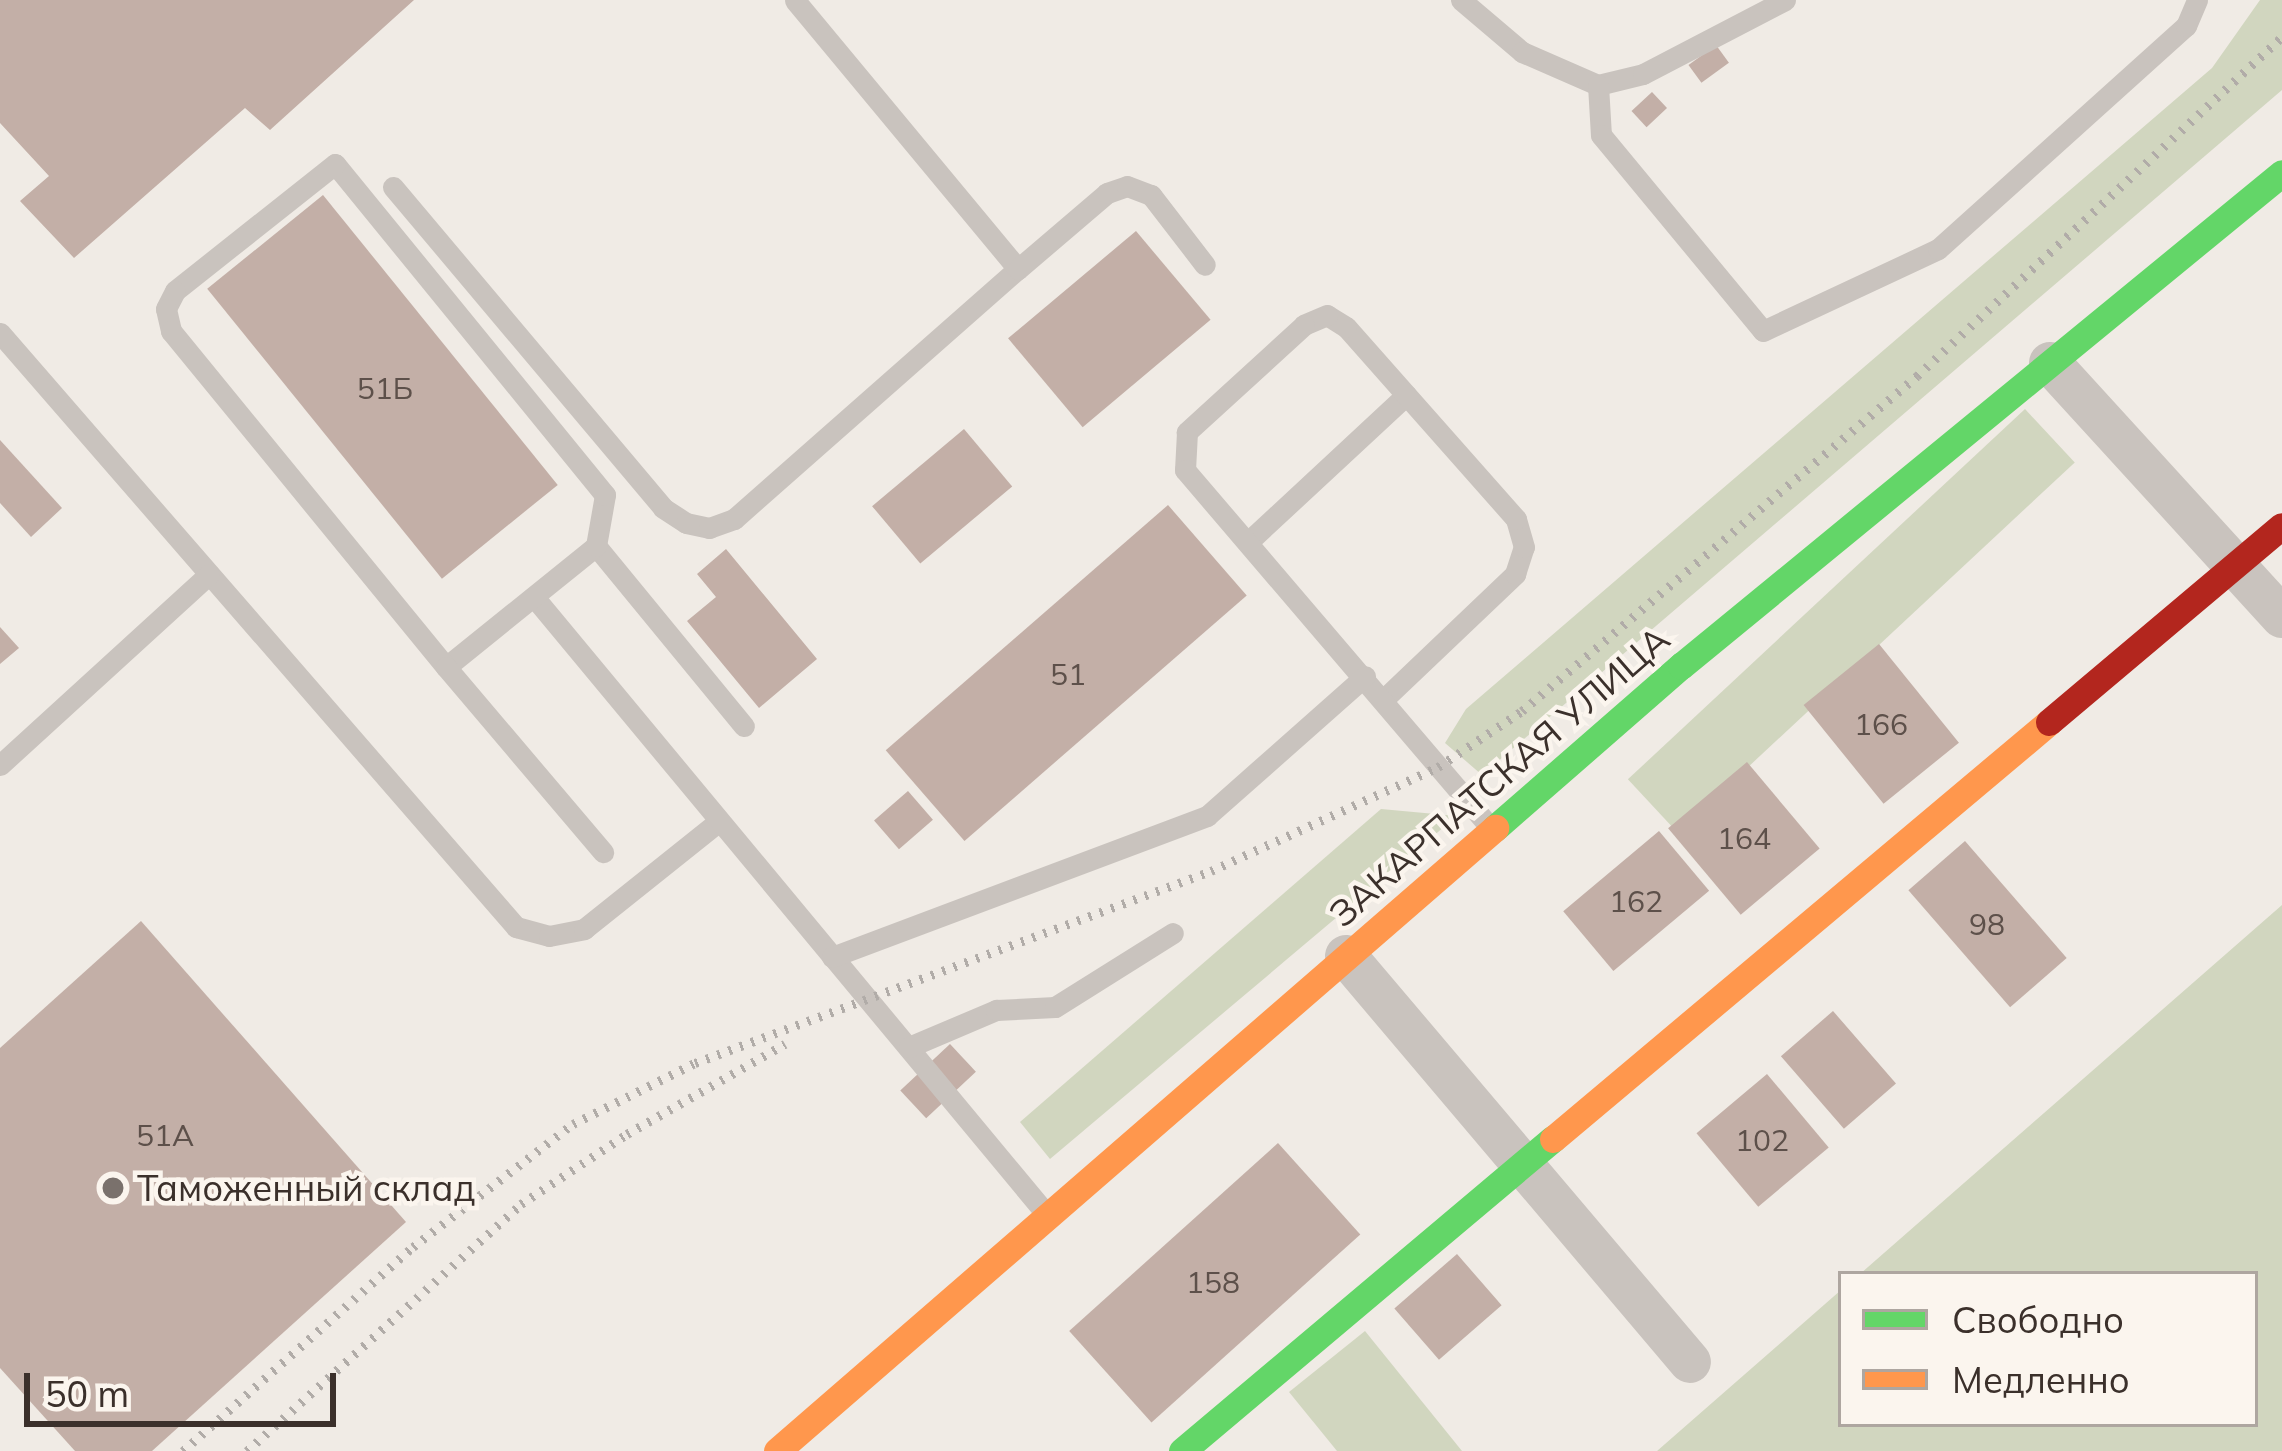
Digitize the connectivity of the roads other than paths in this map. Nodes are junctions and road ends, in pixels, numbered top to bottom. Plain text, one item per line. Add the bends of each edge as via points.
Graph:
1 (795, 0) edge
2 (1461, 0) edge
3 (1785, 0) edge
4 (2197, 0) edge
5 (1598, 85) junction
6 (2282, 173) edge
7 (393, 187) dead end
8 (1205, 266) dead end
9 (1018, 269) junction
10 (0, 333) edge
11 (2050, 363) junction
12 (1406, 395) junction
13 (2282, 526) edge
14 (1248, 542) junction
15 (596, 546) junction
16 (2235, 566) junction
17 (209, 574) junction
18 (533, 597) junction
19 (2282, 616) edge
20 (446, 667) junction
21 (1365, 676) junction
22 (1385, 698) junction
23 (744, 726) dead end
24 (0, 765) edge
25 (718, 822) junction
26 (1492, 830) junction
27 (603, 852) dead end
28 (1173, 933) dead end
29 (1346, 956) junction
30 (832, 957) junction
31 (909, 1047) junction
32 (1525, 1162) junction
33 (1047, 1216) junction
34 (1690, 1362) dead end
35 (777, 1451) edge
36 (1182, 1451) edge

1 - 9 lane
2 - 5 lane via 1522,52
3 - 5 lane via 1643,74
4 - 5 lane via 2186,26 1938,249 1763,331 1601,135
6 - 11 street, ЗАКАРПАТСКАЯ УЛИЦА
7 - 9 lane via 663,508 709,528 734,519
8 - 9 lane via 1151,195 1126,185
10 - 17 lane
11 - 16 street
11 - 26 street, ЗАКАРПАТСКАЯ УЛИЦА
12 - 14 lane
12 - 14 lane via 1327,315 1304,326 1186,432 1185,470
12 - 22 lane via 1516,518 1524,547 1515,574
13 - 16 street
14 - 21 lane
15 - 18 lane
15 - 20 lane via 605,495 335,164 175,291 166,309 171,331
15 - 23 lane
16 - 19 street
16 - 32 street
17 - 24 lane
17 - 25 lane via 516,927 549,936 584,928
18 - 20 lane
18 - 25 lane
20 - 27 lane
21 - 22 lane
21 - 30 lane via 1207,816
22 - 26 lane
25 - 30 lane
26 - 29 street, ЗАКАРПАТСКАЯ УЛИЦА
28 - 31 lane via 1055,1006 996,1010
29 - 32 street
29 - 33 street, ЗАКАРПАТСКАЯ УЛИЦА
30 - 31 lane
31 - 33 lane
32 - 34 street
32 - 36 street
33 - 35 street, ЗАКАРПАТСКАЯ УЛИЦА

